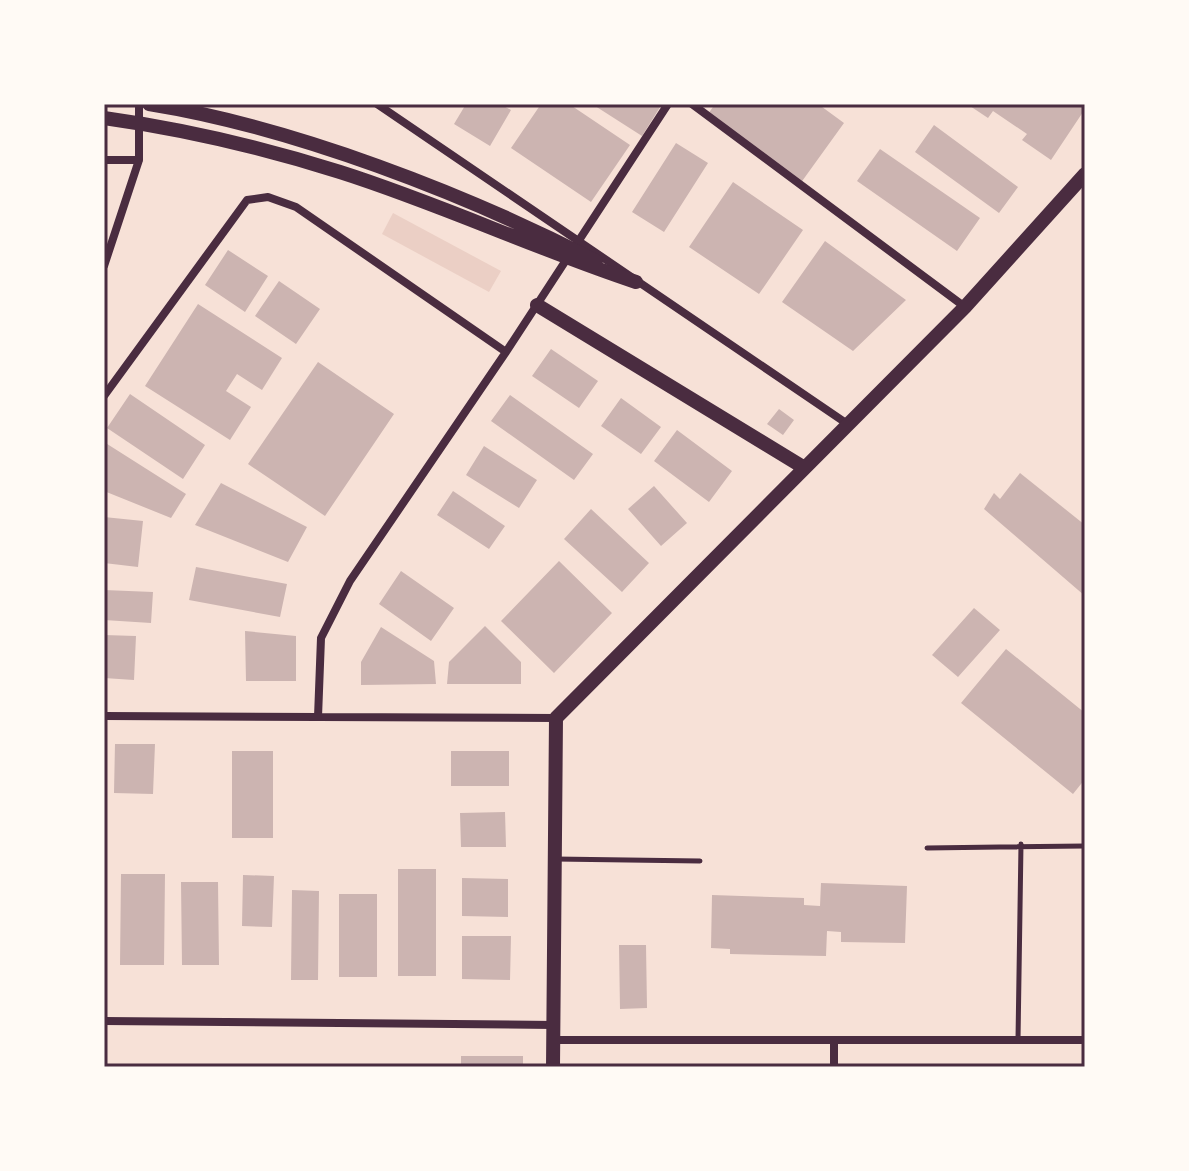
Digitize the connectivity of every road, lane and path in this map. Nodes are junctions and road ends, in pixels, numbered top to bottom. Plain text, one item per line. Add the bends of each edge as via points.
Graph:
1 (139, 104) edge
2 (149, 104) edge
3 (377, 104) edge
4 (668, 104) edge
5 (692, 104) edge
6 (104, 118) edge
7 (104, 160) edge
8 (139, 160) junction
9 (1085, 174) edge
10 (573, 249) junction
11 (104, 266) edge
12 (636, 282) junction
13 (537, 305) junction
14 (965, 307) junction
15 (506, 352) junction
16 (104, 396) edge
17 (846, 423) junction
18 (803, 467) junction
19 (104, 716) edge
20 (318, 717) junction
21 (556, 718) junction
22 (1021, 844) junction
23 (1085, 846) edge
24 (927, 848) dead end
25 (554, 859) junction
26 (700, 861) dead end
27 (104, 1021) edge
28 (553, 1032) junction
29 (1018, 1040) junction
30 (1085, 1040) edge
31 (834, 1041) junction
32 (553, 1067) edge
33 (834, 1067) edge

1 - 8 street
2 - 10 street via 291,139 423,183
3 - 10 street
4 - 10 street
5 - 14 street
6 - 10 street via 276,154
7 - 8 street
8 - 11 street
9 - 14 street
10 - 12 street
10 - 12 street
10 - 13 street
12 - 17 street
13 - 15 street
13 - 18 street
14 - 17 street
15 - 16 street via 296,207 268,197 247,200
15 - 20 street via 350,581 321,638
17 - 18 street
18 - 21 street
19 - 20 street
20 - 21 street
21 - 25 street
22 - 23 lane
22 - 24 lane
22 - 29 lane
25 - 26 lane
25 - 28 street
27 - 28 street
28 - 31 street
28 - 32 street
29 - 30 street
29 - 31 street
31 - 33 street

